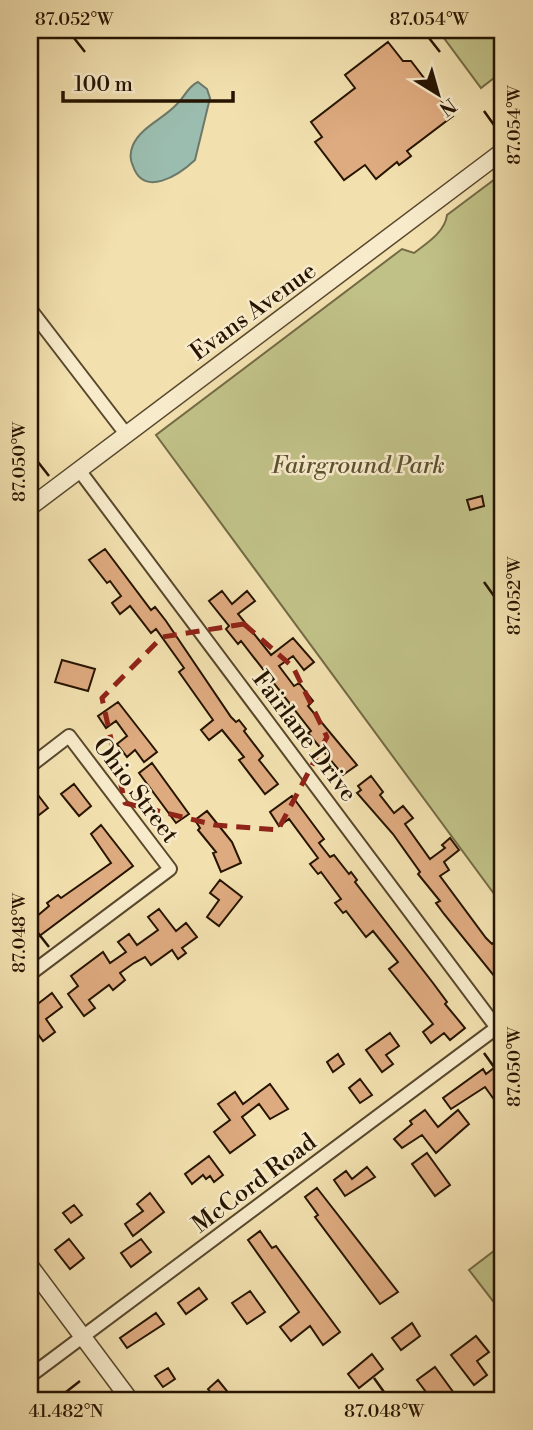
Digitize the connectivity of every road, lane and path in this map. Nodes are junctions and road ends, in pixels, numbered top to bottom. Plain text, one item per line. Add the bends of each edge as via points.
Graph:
1 (503, 151) edge
2 (30, 309) edge
3 (126, 434) junction
4 (79, 470) junction
5 (30, 507) edge
6 (30, 766) edge
7 (30, 974) edge
8 (500, 1025) edge
9 (30, 1266) edge
10 (82, 1336) junction
11 (30, 1376) edge
12 (130, 1400) edge

1 - 3 street, Evans Avenue
2 - 3 street
3 - 4 street, Evans Avenue
4 - 5 street, Evans Avenue
4 - 8 street, Fairlane Drive
6 - 7 street, Ohio Street via 69,736 170,869
8 - 10 street, McCord Road
9 - 10 street
10 - 11 street, McCord Road
10 - 12 street

